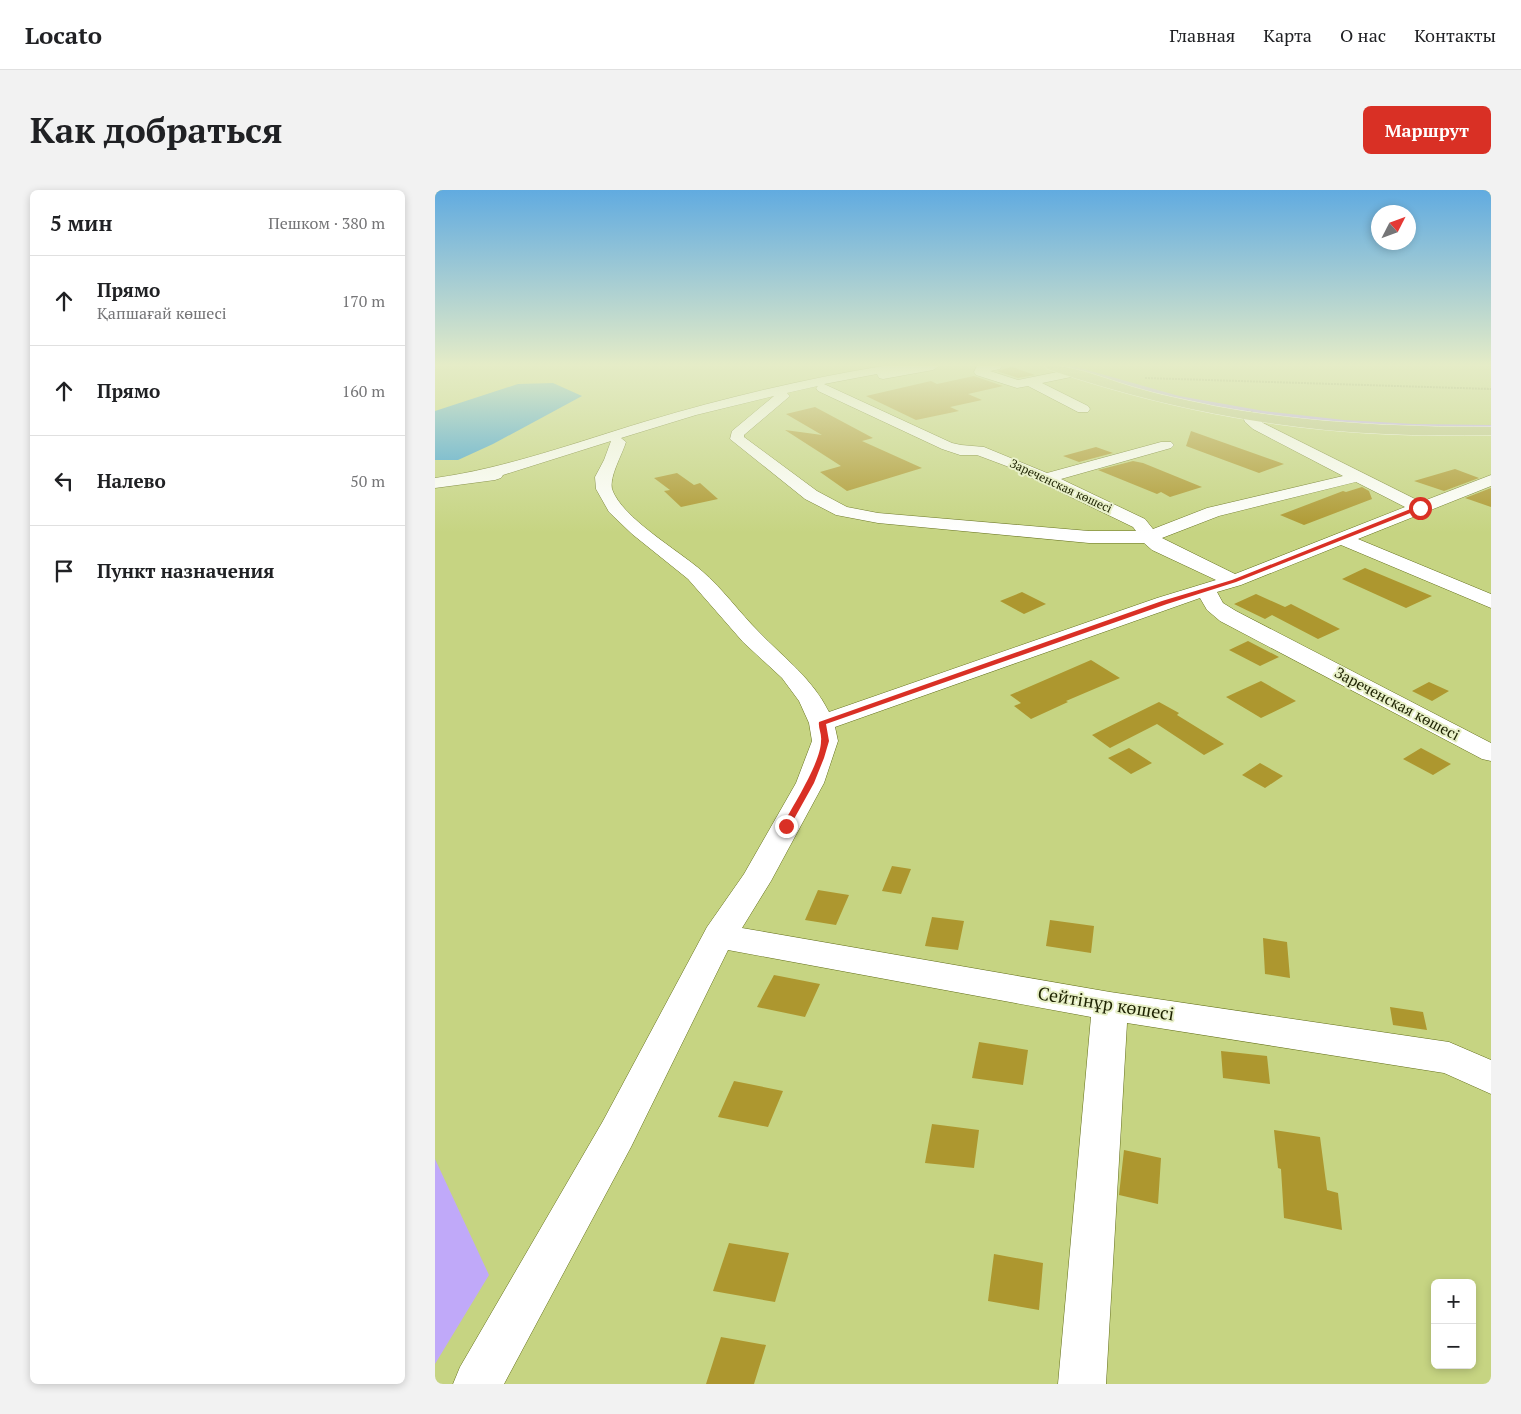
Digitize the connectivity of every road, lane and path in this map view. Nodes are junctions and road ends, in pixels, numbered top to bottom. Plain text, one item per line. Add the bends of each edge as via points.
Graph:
1 (660, 422) edge
2 (705, 422) edge
3 (751, 422) edge
4 (895, 422) edge
5 (1253, 422) edge
6 (1303, 422) edge
7 (1420, 422) edge
8 (1491, 423) edge
9 (1491, 431) edge
10 (1166, 445) dead end
11 (608, 454) junction
12 (567, 466) dead end
13 (523, 471) junction
14 (1359, 476) junction
15 (479, 477) junction
16 (1044, 479) junction
17 (1491, 480) edge
18 (435, 483) edge
19 (1420, 508) junction
20 (1149, 537) junction
21 (1342, 538) junction
22 (1234, 581) junction
23 (1204, 590) junction
24 (1491, 602) edge
25 (822, 723) junction
26 (1491, 753) edge
27 (719, 936) junction
28 (1111, 1006) junction
29 (1491, 1078) edge
30 (477, 1384) edge
31 (1083, 1384) edge

1 - 15 street
2 - 11 street
3 - 20 street via 737,434 737,439 811,495 842,511 879,518 1089,536
4 - 16 street, Зареченская көшесі via 947,446 979,450
5 - 14 street
6 - 9 main road via 1385,430
7 - 8 main road
10 - 16 street
11 - 13 street
11 - 25 street via 604,489 618,512 695,575 751,637 790,673 811,700
12 - 13 street
13 - 15 street
14 - 19 street
14 - 20 street via 1213,512
15 - 18 street
16 - 20 street, Зареченская көшесі via 1139,523
17 - 19 street
19 - 21 street
20 - 22 street, Зареченская көшесі via 1159,546
21 - 22 street
21 - 24 street
22 - 23 street
23 - 25 street
23 - 26 street, Зареченская көшесі via 1214,606 1228,616
25 - 27 street via 825,741 810,783 756,881
27 - 28 street, Сейтінұр көшесі
27 - 30 street via 617,1134
28 - 29 street, Сейтінұр көшесі via 1449,1058
28 - 31 street

